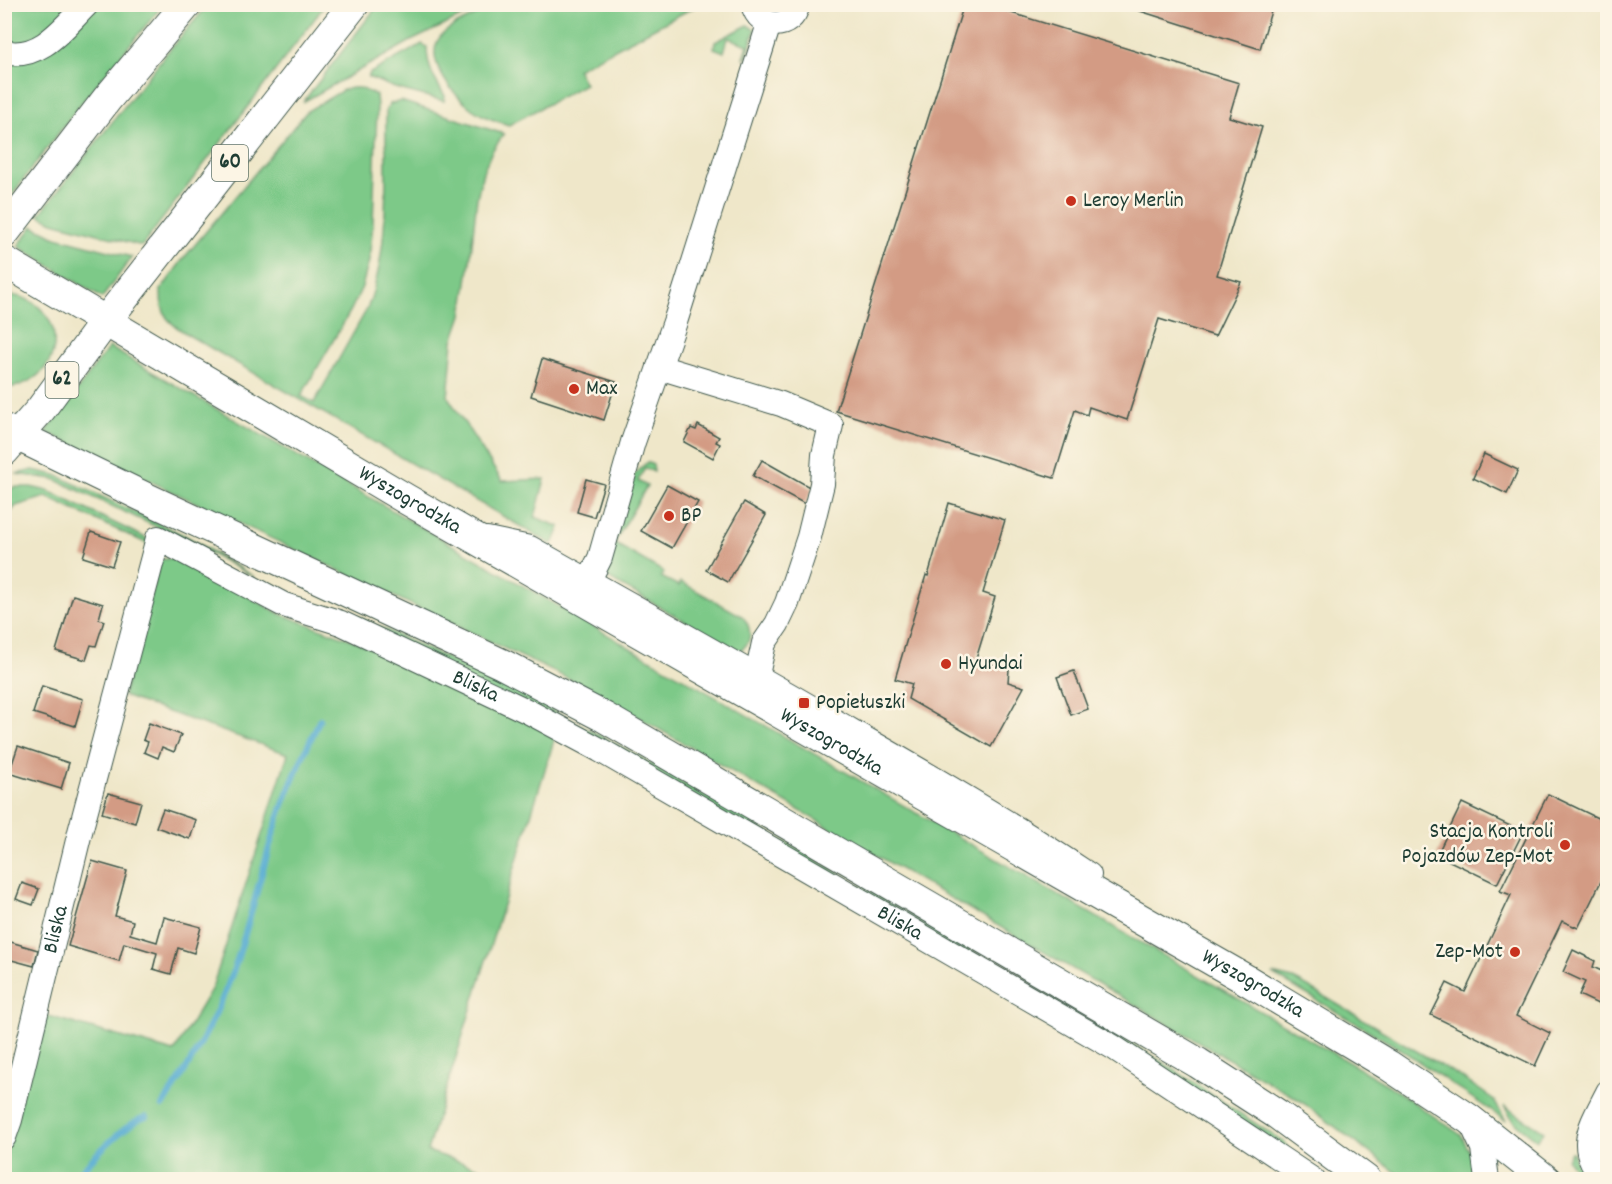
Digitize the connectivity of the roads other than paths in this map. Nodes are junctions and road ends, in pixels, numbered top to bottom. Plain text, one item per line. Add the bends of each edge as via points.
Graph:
1 (87, 4) edge
2 (187, 4) edge
3 (354, 4) edge
4 (753, 4) edge
5 (798, 4) edge
6 (769, 24) junction
7 (4, 52) edge
8 (4, 233) edge
9 (4, 261) edge
10 (105, 322) junction
11 (659, 367) junction
12 (9, 439) edge
13 (472, 536) junction
14 (586, 579) junction
15 (757, 675) junction
16 (1245, 979) junction
17 (1608, 1092) edge
18 (1469, 1119) junction
19 (4, 1137) edge
20 (1312, 1179) edge
21 (1366, 1179) edge
22 (1487, 1179) edge
23 (1546, 1179) edge
24 (1606, 1179) edge

1 - 7 street via 39,48 20,55
2 - 8 main road via 107,99
3 - 10 main road, 60
4 - 6 street via 758,16
5 - 6 street via 788,21
6 - 11 street
9 - 10 main road, Wyszogrodzka
10 - 12 main road, 62 via 41,409
10 - 13 main road, Wyszogrodzka
11 - 14 street via 600,558
11 - 15 street via 781,404 831,425 822,484 797,579 764,643
12 - 21 main road via 502,664 604,717 1198,1063
13 - 14 street via 530,548
13 - 16 main road, Wyszogrodzka
14 - 15 street
15 - 16 street via 1029,835
16 - 18 main road, Wyszogrodzka
17 - 24 street via 1587,1147 1593,1165
18 - 22 street via 1484,1148
18 - 23 main road, Wyszogrodzka
19 - 20 street, Bliska via 158,538 284,605 341,623 600,750 1113,1047

